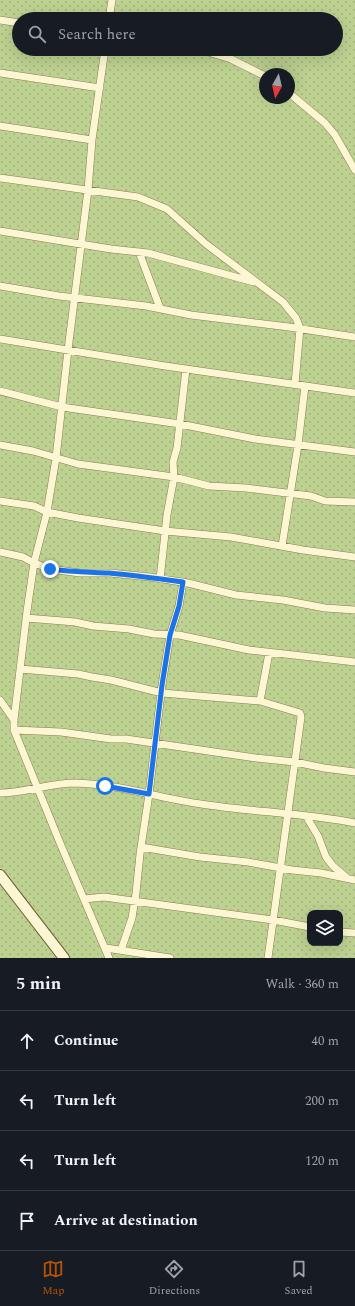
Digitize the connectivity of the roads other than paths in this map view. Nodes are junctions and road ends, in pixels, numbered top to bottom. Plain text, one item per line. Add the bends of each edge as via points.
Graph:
1 (112, 0) edge
2 (110, 12) edge
3 (0, 20) edge
4 (12, 22) edge
5 (104, 56) edge
6 (221, 56) edge
7 (0, 73) edge
8 (259, 73) edge
9 (100, 88) junction
10 (295, 98) edge
11 (0, 126) edge
12 (92, 140) junction
13 (355, 170) edge
14 (0, 178) edge
15 (88, 190) junction
16 (0, 231) edge
17 (81, 244) junction
18 (139, 252) junction
19 (258, 283) junction
20 (0, 286) edge
21 (74, 297) junction
22 (160, 308) junction
23 (300, 328) junction
24 (355, 337) edge
25 (0, 339) edge
26 (68, 350) junction
27 (186, 369) junction
28 (295, 384) junction
29 (305, 386) junction
30 (0, 391) edge
31 (355, 393) edge
32 (62, 407) junction
33 (180, 424) junction
34 (0, 445) edge
35 (298, 445) junction
36 (355, 452) edge
37 (56, 458) junction
38 (174, 477) junction
39 (290, 493) junction
40 (0, 501) edge
41 (355, 502) edge
42 (47, 512) junction
43 (165, 531) junction
44 (282, 546) junction
45 (0, 552) edge
46 (355, 556) edge
47 (34, 563) junction
48 (160, 579) junction
49 (183, 582) junction
50 (355, 610) edge
51 (26, 618) junction
52 (170, 635) junction
53 (269, 652) junction
54 (355, 662) edge
55 (20, 668) junction
56 (162, 693) junction
57 (0, 700) edge
58 (260, 700) junction
59 (14, 720) junction
60 (14, 730) junction
61 (155, 743) junction
62 (295, 762) junction
63 (355, 772) edge
64 (38, 788) junction
65 (0, 793) edge
66 (149, 794) junction
67 (289, 814) junction
68 (306, 816) junction
69 (355, 822) edge
70 (141, 846) junction
71 (281, 868) junction
72 (0, 875) edge
73 (351, 879) edge
74 (84, 899) junction
75 (134, 902) junction
76 (273, 920) junction
77 (307, 926) edge
78 (343, 932) edge
79 (355, 933) edge
80 (106, 948) junction
81 (121, 950) junction
82 (64, 958) edge
83 (110, 958) edge
84 (170, 958) edge
85 (268, 958) edge

1 - 2 street
3 - 4 street
5 - 9 street
6 - 8 street
7 - 9 street
9 - 12 street
10 - 13 street via 335,135
11 - 12 street
12 - 15 street
14 - 15 street
15 - 17 street
15 - 19 street via 138,197 167,209 206,244
16 - 17 street
17 - 18 street
17 - 21 street
18 - 19 street
18 - 22 street
19 - 23 street via 282,302 296,318
20 - 21 street
21 - 22 street
21 - 26 street
22 - 23 street via 191,315
23 - 24 street
23 - 28 street
25 - 26 street
26 - 27 street
26 - 32 street
27 - 28 street
27 - 33 street
28 - 29 street
29 - 31 street
29 - 35 street
30 - 32 street
32 - 33 street
32 - 37 street
33 - 35 street
33 - 38 street via 173,462
34 - 37 street
35 - 36 street
35 - 39 street
37 - 38 street via 78,464
37 - 42 street
38 - 39 street via 208,486
38 - 43 street
39 - 41 street via 325,501
39 - 44 street
40 - 42 street via 34,506
42 - 43 street
42 - 47 street
43 - 44 street via 231,537
43 - 48 street
44 - 46 street
45 - 47 street via 23,557
47 - 48 street via 50,569
47 - 51 street
48 - 49 street
49 - 50 street via 236,595
49 - 52 street
51 - 52 street
51 - 55 street
52 - 53 street
52 - 56 street
53 - 54 street
53 - 58 street
55 - 56 street via 78,674
55 - 59 street
56 - 58 street
56 - 61 street
57 - 59 street
58 - 62 street via 301,715
59 - 60 street
60 - 61 street via 61,732
60 - 64 street
61 - 62 street
61 - 66 street
62 - 63 street
62 - 67 street
64 - 65 street
64 - 66 street via 74,783
64 - 74 street
66 - 67 street via 196,804
66 - 70 street
67 - 68 street
67 - 71 street
68 - 69 street
68 - 73 street via 318,836 326,857 333,866
70 - 71 street
70 - 75 street
71 - 73 street
71 - 76 street
72 - 82 street
74 - 75 street via 104,897
74 - 80 street
75 - 76 street
75 - 81 street via 132,918
76 - 77 street
76 - 85 street
78 - 79 street
80 - 81 street
80 - 83 street
81 - 84 street

